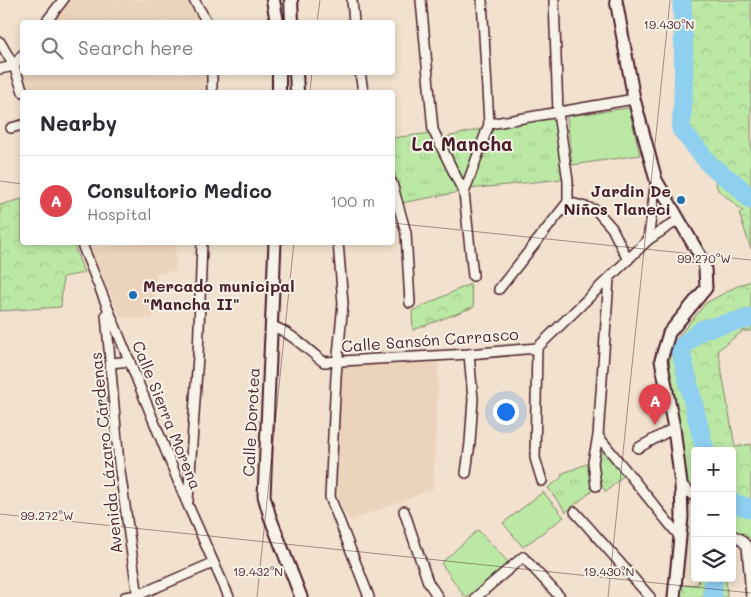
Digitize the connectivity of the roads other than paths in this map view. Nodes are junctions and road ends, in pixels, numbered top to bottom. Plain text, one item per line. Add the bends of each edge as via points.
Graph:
1 (63, 0) edge
2 (194, 0) edge
3 (273, 0) edge
4 (290, 0) edge
5 (352, 0) edge
6 (421, 0) edge
7 (482, 0) edge
8 (554, 0) edge
9 (616, 0) edge
10 (48, 20) edge
11 (206, 20) edge
12 (277, 20) edge
13 (292, 20) edge
14 (354, 20) edge
15 (0, 42) edge
16 (20, 58) edge
17 (14, 66) junction
18 (0, 69) edge
19 (212, 75) edge
20 (279, 75) edge
21 (296, 75) edge
22 (360, 75) edge
23 (22, 90) edge
24 (212, 90) edge
25 (279, 90) edge
26 (297, 90) edge
27 (363, 90) edge
28 (634, 99) junction
29 (558, 112) junction
30 (489, 124) junction
31 (20, 126) edge
32 (11, 128) dead end
33 (656, 180) junction
34 (464, 193) junction
35 (395, 194) edge
36 (568, 202) junction
37 (678, 220) junction
38 (648, 240) junction
39 (82, 245) edge
40 (202, 245) edge
41 (275, 245) edge
42 (338, 245) edge
43 (628, 260) junction
44 (473, 276) dead end
45 (609, 279) junction
46 (499, 289) dead end
47 (410, 303) dead end
48 (106, 306) junction
49 (272, 326) junction
50 (537, 348) junction
51 (469, 354) junction
52 (338, 361) junction
53 (130, 362) junction
54 (111, 363) junction
55 (674, 428) junction
56 (598, 436) junction
57 (638, 448) dead end
58 (466, 473) dead end
59 (542, 481) dead end
60 (682, 484) junction
61 (596, 486) dead end
62 (691, 493) edge
63 (188, 504) junction
64 (404, 511) dead end
65 (575, 512) dead end
66 (680, 537) junction
67 (736, 537) edge
68 (749, 545) edge
69 (213, 562) junction
70 (138, 596) edge
71 (751, 596) edge
72 (125, 597) edge
73 (229, 597) edge
74 (302, 597) edge
75 (369, 597) edge
76 (438, 597) edge
77 (476, 597) edge
78 (560, 597) edge
79 (650, 597) edge
80 (674, 597) edge

1 - 10 street
2 - 11 street
3 - 12 main road
4 - 13 main road
5 - 14 street
6 - 34 street via 433,130
7 - 30 street
8 - 29 street
9 - 28 street
15 - 17 street
16 - 17 street
17 - 18 street
17 - 23 street
19 - 24 street
20 - 25 main road
21 - 26 main road
22 - 27 street
28 - 29 street
28 - 33 street
29 - 30 street
29 - 36 street
30 - 34 street
31 - 32 street
33 - 37 street
33 - 38 street
34 - 44 street
35 - 47 street via 406,232
36 - 43 street via 596,210 612,228
36 - 46 street
37 - 38 street, Calle Sansón Carrasco
37 - 55 street via 703,261 706,288 670,333 662,352 662,374
38 - 43 street, Calle Sansón Carrasco
39 - 48 street, Calle Sierra Morena
40 - 63 street
41 - 49 street, Calle Dorotea
42 - 52 street via 343,303
43 - 45 street, Calle Sansón Carrasco
45 - 50 street, Calle Sansón Carrasco
45 - 56 street
48 - 53 street, Calle Sierra Morena
48 - 54 street, Avenida Lázaro Cárdenas
49 - 52 street, Calle Sansón Carrasco via 286,331 324,362
49 - 74 street, Calle Dorotea via 264,496
50 - 51 street, Calle Sansón Carrasco
50 - 59 street via 535,458
51 - 52 street, Calle Sansón Carrasco
51 - 58 street via 473,399
52 - 75 street via 330,497
53 - 54 street
53 - 63 street, Calle Sierra Morena
54 - 70 street, Avenida Lázaro Cárdenas via 119,464
55 - 57 street
55 - 60 street
56 - 61 street via 593,462
56 - 66 street
60 - 62 street
60 - 66 street
63 - 69 street, Calle Sierra Morena
64 - 76 street via 428,582
65 - 79 street
66 - 80 street
67 - 68 street
68 - 71 street
69 - 70 street
69 - 73 street, Calle Sierra Morena
70 - 72 street
77 - 78 street via 523,556

